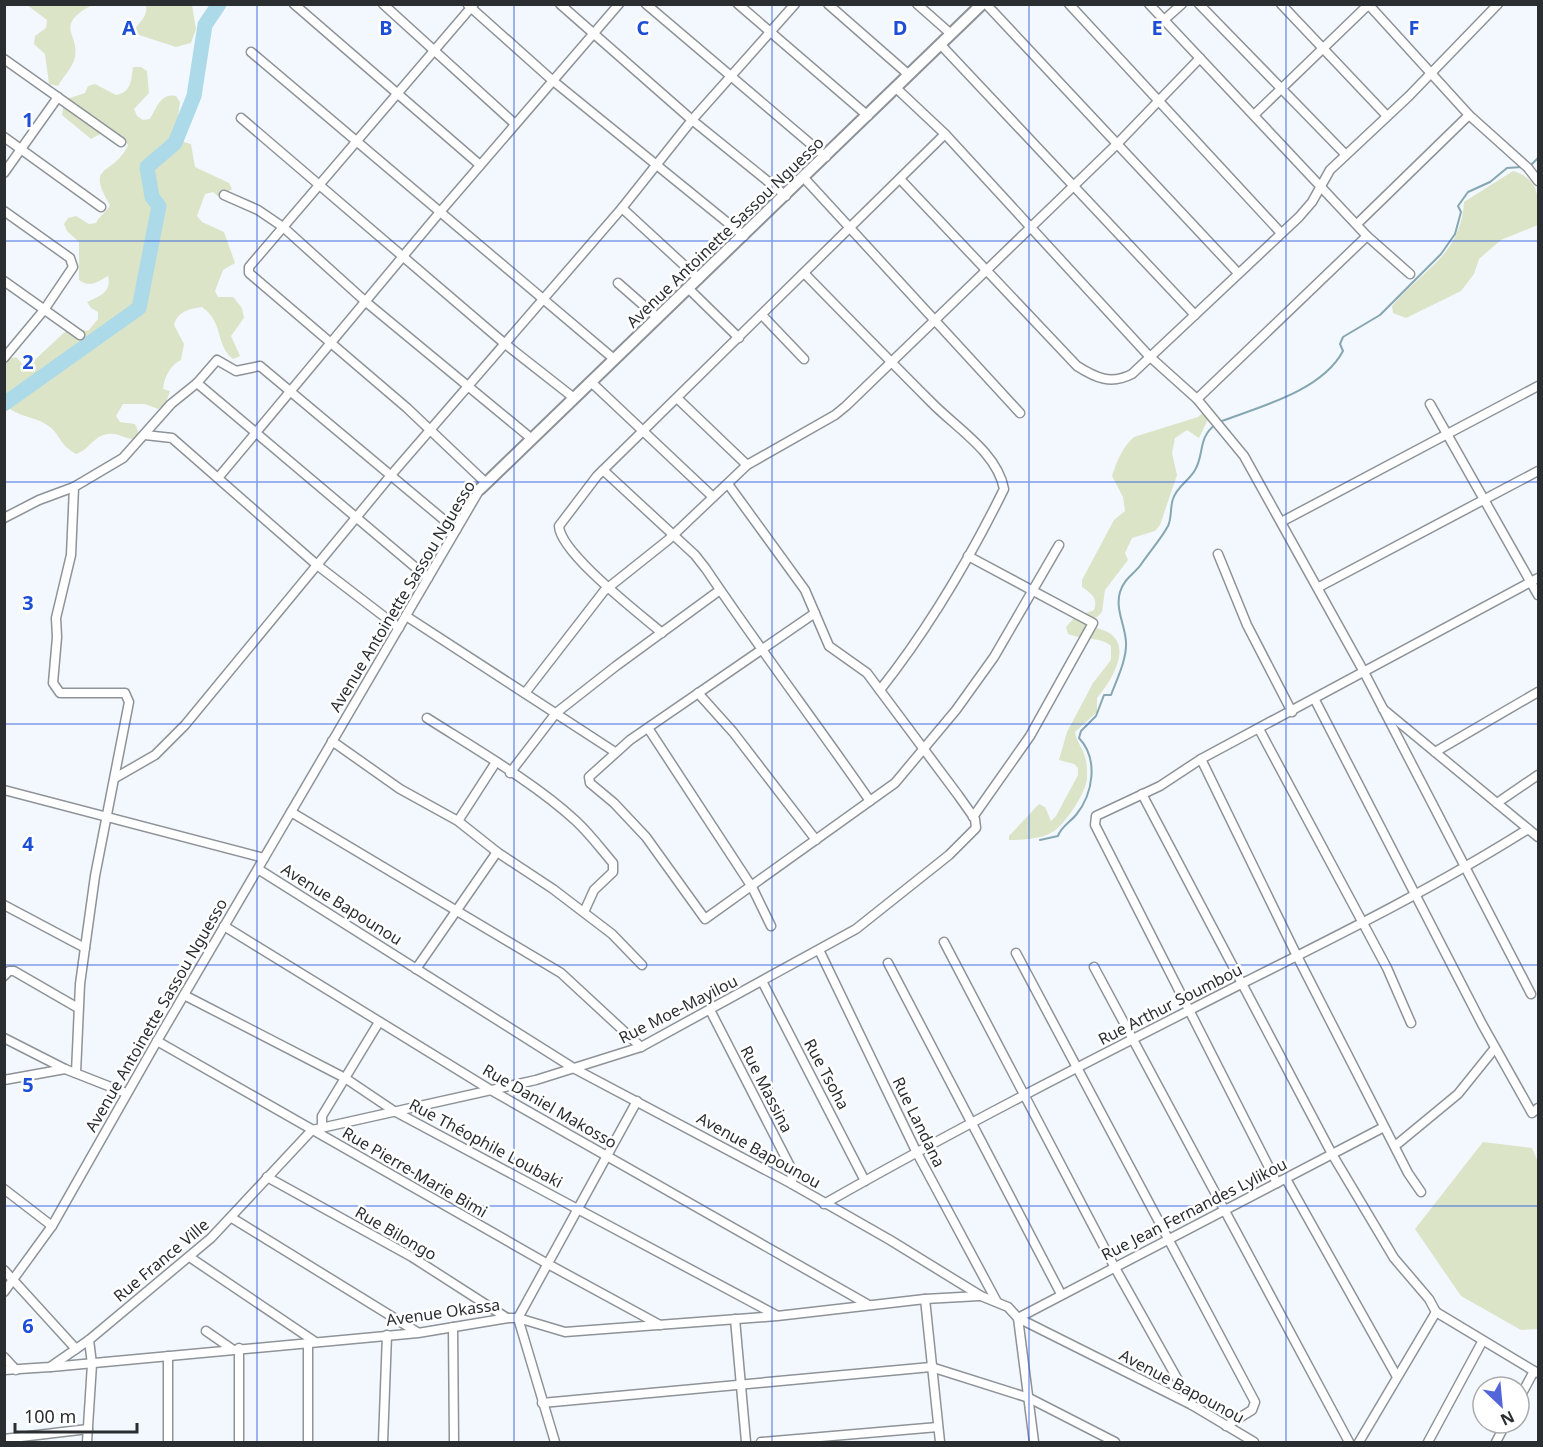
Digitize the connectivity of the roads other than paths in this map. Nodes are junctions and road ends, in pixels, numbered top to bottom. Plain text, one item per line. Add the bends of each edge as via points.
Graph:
1 (294, 4) edge
2 (383, 4) edge
3 (560, 4) edge
4 (619, 4) edge
5 (646, 4) edge
6 (738, 4) edge
7 (795, 4) edge
8 (828, 4) edge
9 (917, 4) edge
10 (984, 4) edge
11 (1069, 4) edge
12 (1149, 4) edge
13 (1182, 4) edge
14 (1199, 4) edge
15 (1281, 4) edge
16 (1498, 4) edge
17 (1369, 5) edge
18 (471, 6) edge
19 (1164, 20) junction
20 (772, 33) junction
21 (592, 34) junction
22 (951, 34) junction
23 (941, 45) junction
24 (1323, 48) junction
25 (435, 51) junction
26 (251, 52) dead end
27 (1200, 58) junction
28 (4, 59) edge
29 (1430, 74) junction
30 (909, 75) junction
31 (732, 76) junction
32 (552, 80) junction
33 (895, 87) junction
34 (1281, 89) junction
35 (397, 95) junction
36 (58, 97) junction
37 (1158, 102) junction
38 (1254, 114) junction
39 (1469, 115) junction
40 (868, 116) junction
41 (1387, 116) junction
42 (241, 118) dead end
43 (692, 120) junction
44 (515, 124) junction
45 (945, 135) junction
46 (4, 137) edge
47 (121, 142) dead end
48 (356, 142) junction
49 (1117, 144) junction
50 (21, 149) junction
51 (1346, 154) junction
52 (826, 157) junction
53 (480, 165) junction
54 (656, 165) junction
55 (4, 173) edge
56 (805, 178) junction
57 (900, 179) junction
58 (1539, 181) edge
59 (319, 185) junction
60 (1074, 186) junction
61 (1321, 187) junction
62 (224, 195) dead end
63 (786, 196) junction
64 (101, 207) dead end
65 (622, 207) junction
66 (4, 211) edge
67 (440, 212) junction
68 (1358, 224) junction
69 (284, 227) junction
70 (850, 228) junction
71 (1030, 228) junction
72 (1281, 233) junction
73 (744, 236) junction
74 (1367, 236) junction
75 (404, 255) junction
76 (985, 271) junction
77 (804, 273) junction
78 (1238, 273) junction
79 (1410, 274) dead end
80 (699, 279) junction
81 (4, 281) edge
82 (618, 283) dead end
83 (689, 289) junction
84 (543, 297) junction
85 (366, 302) junction
86 (44, 310) junction
87 (762, 315) junction
88 (1195, 315) junction
89 (658, 318) junction
90 (934, 320) junction
91 (80, 335) dead end
92 (739, 338) junction
93 (504, 343) junction
94 (331, 344) junction
95 (1149, 356) junction
96 (4, 358) edge
97 (804, 359) dead end
98 (614, 360) junction
99 (892, 362) junction
100 (591, 381) junction
101 (197, 383) junction
102 (469, 384) junction
103 (1539, 387) edge
104 (290, 392) junction
105 (574, 398) junction
106 (677, 398) junction
107 (1197, 399) junction
108 (1430, 404) dead end
109 (1020, 413) dead end
110 (429, 430) junction
111 (643, 431) junction
112 (256, 432) junction
113 (145, 435) junction
114 (1447, 437) junction
115 (532, 439) junction
116 (747, 465) junction
117 (603, 470) junction
118 (1539, 471) edge
119 (392, 474) junction
120 (218, 478) junction
121 (728, 484) junction
122 (483, 486) junction
123 (74, 487) junction
124 (713, 497) junction
125 (1486, 498) junction
126 (4, 518) edge
127 (356, 518) junction
128 (1283, 521) junction
129 (456, 530) junction
130 (674, 535) junction
131 (1059, 545) dead end
132 (1218, 554) dead end
133 (968, 556) junction
134 (317, 565) junction
135 (428, 578) junction
136 (1535, 580) edge
137 (1319, 587) junction
138 (609, 588) junction
139 (720, 590) junction
140 (1032, 591) junction
141 (1539, 595) edge
142 (815, 612) junction
143 (406, 616) junction
144 (399, 628) junction
145 (662, 633) junction
146 (760, 649) junction
147 (1364, 672) junction
148 (880, 690) junction
149 (1539, 692) edge
150 (525, 693) junction
151 (698, 693) junction
152 (1315, 700) junction
153 (1381, 706) junction
154 (1292, 712) junction
155 (556, 713) junction
156 (426, 718) dead end
157 (648, 728) junction
158 (1259, 729) junction
159 (333, 741) junction
160 (924, 751) junction
161 (615, 752) junction
162 (1435, 752) junction
163 (1201, 759) junction
164 (496, 762) junction
165 (510, 773) junction
166 (1539, 775) edge
167 (115, 778) junction
168 (4, 790) edge
169 (1142, 794) junction
170 (870, 801) junction
171 (1497, 803) junction
172 (291, 812) junction
173 (107, 816) junction
174 (973, 817) junction
175 (458, 821) junction
176 (1528, 829) junction
177 (1539, 837) edge
178 (816, 840) junction
179 (497, 852) junction
180 (264, 858) junction
181 (258, 869) junction
182 (1465, 869) junction
183 (752, 887) junction
184 (1416, 893) junction
185 (4, 905) edge
186 (455, 910) junction
187 (584, 912) junction
188 (1362, 924) junction
189 (224, 926) junction
190 (771, 926) dead end
191 (944, 942) dead end
192 (85, 948) junction
193 (820, 952) junction
194 (1016, 953) dead end
195 (1297, 956) junction
196 (888, 963) dead end
197 (642, 965) dead end
198 (1094, 967) dead end
199 (416, 969) junction
200 (4, 976) edge
201 (762, 981) junction
202 (1243, 983) junction
203 (1531, 994) dead end
204 (184, 995) junction
205 (78, 1008) junction
206 (710, 1010) junction
207 (1188, 1011) junction
208 (379, 1022) junction
209 (1411, 1023) dead end
210 (4, 1038) edge
211 (157, 1041) junction
212 (1132, 1041) junction
213 (641, 1047) junction
214 (1495, 1048) junction
215 (1078, 1068) junction
216 (65, 1069) junction
217 (575, 1069) junction
218 (76, 1073) junction
219 (345, 1078) junction
220 (4, 1080) edge
221 (489, 1089) junction
222 (126, 1093) junction
223 (1024, 1095) junction
224 (637, 1101) junction
225 (1539, 1108) edge
226 (394, 1111) junction
227 (971, 1125) junction
228 (1384, 1127) junction
229 (322, 1128) junction
230 (312, 1130) junction
231 (1395, 1146) junction
232 (917, 1153) junction
233 (1332, 1154) junction
234 (606, 1156) junction
235 (267, 1177) junction
236 (1286, 1179) junction
237 (865, 1181) junction
238 (1276, 1183) junction
239 (792, 1184) junction
240 (4, 1189) edge
241 (1421, 1192) dead end
242 (824, 1204) junction
243 (576, 1209) junction
244 (1224, 1210) junction
245 (232, 1218) junction
246 (52, 1226) junction
247 (1168, 1238) junction
248 (191, 1258) junction
249 (546, 1263) junction
250 (1114, 1266) junction
251 (4, 1270) edge
252 (13, 1280) junction
253 (4, 1292) edge
254 (1061, 1294) junction
255 (981, 1296) junction
256 (925, 1299) junction
257 (997, 1302) junction
258 (867, 1304) junction
259 (1436, 1312) junction
260 (777, 1316) junction
261 (508, 1318) junction
262 (518, 1318) junction
263 (1018, 1318) junction
264 (735, 1319) junction
265 (660, 1326) junction
266 (453, 1327) junction
267 (206, 1330) dead end
268 (418, 1333) junction
269 (387, 1335) junction
270 (89, 1341) junction
271 (311, 1342) junction
272 (1482, 1342) junction
273 (235, 1348) junction
274 (76, 1349) junction
275 (168, 1356) junction
276 (4, 1357) edge
277 (92, 1364) junction
278 (50, 1367) junction
279 (931, 1367) junction
280 (4, 1370) edge
281 (16, 1370) junction
282 (1536, 1372) edge
283 (1396, 1375) junction
284 (740, 1383) junction
285 (1029, 1398) junction
286 (543, 1403) junction
287 (1192, 1405) junction
288 (1226, 1426) junction
289 (938, 1427) junction
290 (88, 1429) junction
291 (4, 1439) edge
292 (87, 1443) edge
293 (168, 1443) edge
294 (238, 1443) edge
295 (308, 1443) edge
296 (383, 1443) edge
297 (454, 1443) edge
298 (555, 1443) edge
299 (746, 1443) edge
300 (761, 1443) edge
301 (940, 1443) edge
302 (1034, 1443) edge
303 (1115, 1443) edge
304 (1254, 1443) edge
305 (1348, 1443) edge
306 (1359, 1443) edge
307 (1428, 1443) edge

1 - 35 street
2 - 25 street
3 - 21 street
4 - 21 street
5 - 31 street
6 - 20 street
7 - 20 street
8 - 30 street
9 - 22 street
10 - 22 street, Avenue Antoinette Sassou Nguesso
10 - 49 street
11 - 37 street
12 - 19 street
13 - 19 street
14 - 34 street
15 - 24 street
16 - 29 street
17 - 24 street
17 - 29 street
18 - 25 street
18 - 32 street
19 - 27 street
20 - 31 street
20 - 40 street
21 - 32 street
21 - 43 street
22 - 23 street, Avenue Antoinette Sassou Nguesso
23 - 30 street, Avenue Antoinette Sassou Nguesso
23 - 60 street
24 - 34 street
24 - 41 street
25 - 35 street
25 - 44 street
26 - 48 street
27 - 37 street
27 - 38 street
28 - 36 street
29 - 39 street
29 - 41 street
30 - 33 street, Avenue Antoinette Sassou Nguesso
31 - 43 street
31 - 52 street
32 - 44 street
32 - 54 street
33 - 40 street, Avenue Antoinette Sassou Nguesso
33 - 45 street
34 - 38 street
34 - 51 street
35 - 48 street
35 - 53 street
36 - 47 street
36 - 50 street
37 - 49 street
37 - 72 street
38 - 61 street
39 - 58 street
39 - 68 street
40 - 52 street, Avenue Antoinette Sassou Nguesso
41 - 51 street
42 - 59 street
43 - 54 street
43 - 63 street
44 - 53 street
45 - 57 street
45 - 71 street
46 - 50 street
48 - 59 street
48 - 67 street
49 - 60 street
49 - 78 street
50 - 55 street
50 - 64 street
51 - 61 street via 1330,170
52 - 56 street, Avenue Antoinette Sassou Nguesso
53 - 67 street
54 - 65 street
54 - 73 street
56 - 63 street, Avenue Antoinette Sassou Nguesso
56 - 70 street
57 - 70 street
57 - 76 street
59 - 69 street
59 - 75 street
60 - 71 street
60 - 88 street
61 - 68 street
61 - 72 street via 1312,202
62 - 69 street
63 - 73 street, Avenue Antoinette Sassou Nguesso
65 - 80 street
65 - 84 street
66 - 86 street via 73,263
67 - 75 street
67 - 84 street
68 - 74 street
69 - 85 street
69 - 94 street via 253,261 249,273
70 - 77 street
70 - 90 street
71 - 76 street
71 - 95 street
72 - 78 street
73 - 80 street, Avenue Antoinette Sassou Nguesso
74 - 79 street
74 - 107 street
75 - 85 street
75 - 93 street
76 - 90 street
76 - 95 street via 1077,366 1091,375 1119,381
77 - 87 street
77 - 99 street
78 - 88 street
80 - 83 street, Avenue Antoinette Sassou Nguesso
81 - 86 street
82 - 89 street
83 - 89 street, Avenue Antoinette Sassou Nguesso
83 - 92 street
84 - 93 street
84 - 98 street
85 - 94 street
85 - 102 street
86 - 91 street
86 - 96 street
87 - 92 street
87 - 97 street
88 - 95 street
89 - 98 street, Avenue Antoinette Sassou Nguesso
90 - 99 street
90 - 109 street
92 - 106 street
93 - 102 street
93 - 105 street
94 - 104 street
94 - 110 street
95 - 107 street
98 - 100 street, Avenue Antoinette Sassou Nguesso
99 - 116 street via 835,415
99 - 133 street via 979,447 1002,480 1004,489
100 - 105 street, Avenue Antoinette Sassou Nguesso
100 - 111 street
101 - 104 street via 217,360 236,370 260,366
101 - 112 street
101 - 113 street via 180,394
102 - 110 street
102 - 115 street
103 - 114 street
104 - 112 street
104 - 119 street
105 - 115 street, Avenue Antoinette Sassou Nguesso
106 - 111 street
106 - 116 street
107 - 128 street via 1244,456
108 - 114 street
110 - 119 street
110 - 122 street
111 - 117 street
111 - 124 street
112 - 120 street
112 - 127 street
113 - 120 street via 172,438
113 - 123 street via 123,458
114 - 125 street
114 - 128 street
115 - 122 street, Avenue Antoinette Sassou Nguesso
116 - 121 street
117 - 130 street
117 - 138 street via 559,526 589,570
118 - 125 street
119 - 127 street
119 - 129 street
120 - 134 street
121 - 124 street
121 - 142 street via 783,557
122 - 129 street, Avenue Antoinette Sassou Nguesso
123 - 126 street
123 - 167 street via 71,555 56,618 53,683 60,693 125,693 129,702
124 - 130 street
125 - 136 street
125 - 137 street
127 - 134 street
127 - 135 street
128 - 137 street
129 - 135 street, Avenue Antoinette Sassou Nguesso
130 - 138 street
130 - 139 street via 695,555
131 - 140 street
132 - 154 street via 1247,625
133 - 140 street
133 - 148 street via 911,650
134 - 144 street
134 - 167 street via 171,740 155,755
135 - 143 street, Avenue Antoinette Sassou Nguesso
136 - 141 street
136 - 147 street
137 - 147 street
138 - 145 street
138 - 150 street
139 - 145 street
139 - 146 street
140 - 160 street via 994,657
140 - 174 street via 1093,623 1030,736
142 - 146 street
142 - 148 street via 829,646 861,667
143 - 144 street, Avenue Antoinette Sassou Nguesso
143 - 150 street
144 - 159 street, Avenue Antoinette Sassou Nguesso
145 - 155 street
146 - 151 street
146 - 170 street
147 - 152 street
147 - 153 street
148 - 160 street
149 - 162 street
150 - 155 street
151 - 157 street
151 - 178 street
152 - 154 street
152 - 184 street
153 - 162 street
153 - 182 street
154 - 158 street
155 - 161 street
155 - 165 street
156 - 164 street
157 - 161 street
157 - 183 street
158 - 163 street
158 - 188 street
159 - 172 street, Avenue Antoinette Sassou Nguesso
159 - 175 street via 400,789
160 - 170 street via 895,783
160 - 174 street
161 - 183 street via 589,781 646,837 700,915 709,918
162 - 171 street
163 - 169 street
163 - 195 street
164 - 165 street
164 - 175 street
165 - 187 street via 577,822 613,863 613,872 597,885
166 - 171 street
167 - 173 street
168 - 173 street
169 - 202 street
169 - 207 street via 1096,816 1095,825
170 - 178 street
171 - 176 street
172 - 180 street, Avenue Antoinette Sassou Nguesso
172 - 186 street
173 - 180 street
173 - 192 street
174 - 193 street, Rue Moe-Mayilou via 976,828 949,855 856,929
175 - 179 street
176 - 177 street
176 - 182 street, Rue Arthur Soumbou
178 - 183 street
179 - 186 street
179 - 187 street
180 - 181 street, Avenue Antoinette Sassou Nguesso
181 - 189 street, Avenue Antoinette Sassou Nguesso
181 - 199 street, Avenue Bapounou
182 - 184 street, Rue Arthur Soumbou
182 - 203 street
183 - 190 street
184 - 188 street, Rue Arthur Soumbou
184 - 214 street
185 - 192 street
186 - 199 street
186 - 213 street via 561,973
187 - 197 street via 626,945
188 - 195 street, Rue Arthur Soumbou
188 - 209 street
189 - 204 street, Avenue Antoinette Sassou Nguesso
189 - 208 street, Rue Daniel Makosso
191 - 223 street
192 - 205 street
193 - 201 street, Rue Moe-Mayilou
193 - 232 street, Rue Landana
194 - 215 street
195 - 202 street, Rue Arthur Soumbou
195 - 228 street
196 - 227 street
198 - 212 street
199 - 217 street, Avenue Bapounou
200 - 205 street via 14,971
201 - 206 street, Rue Moe-Mayilou
201 - 237 street, Rue Tsoha
202 - 207 street, Rue Arthur Soumbou
202 - 233 street
204 - 211 street, Avenue Antoinette Sassou Nguesso
204 - 219 street, Rue Théophile Loubaki
205 - 218 street
206 - 213 street, Rue Moe-Mayilou
206 - 239 street, Rue Massina via 791,1168
207 - 212 street, Rue Arthur Soumbou
207 - 238 street
208 - 219 street
208 - 221 street, Rue Daniel Makosso
210 - 216 street
211 - 222 street, Avenue Antoinette Sassou Nguesso
211 - 230 street, Rue Pierre-Marie Bimi
212 - 215 street, Rue Arthur Soumbou
212 - 244 street
213 - 217 street, Rue Moe-Mayilou
214 - 225 street via 1532,1113
214 - 231 street via 1458,1094
215 - 223 street, Rue Arthur Soumbou
215 - 247 street
216 - 218 street
216 - 220 street
217 - 221 street, Rue Moe-Mayilou
217 - 224 street, Avenue Bapounou
218 - 222 street
219 - 226 street, Rue Théophile Loubaki
219 - 229 street via 320,1119
221 - 226 street, Rue Moe-Mayilou
221 - 234 street, Rue Daniel Makosso
222 - 246 street, Avenue Antoinette Sassou Nguesso
223 - 227 street, Rue Arthur Soumbou
223 - 250 street
224 - 234 street
224 - 239 street, Avenue Bapounou
226 - 229 street, Rue Moe-Mayilou
226 - 243 street, Rue Théophile Loubaki
227 - 232 street, Rue Arthur Soumbou
227 - 254 street
228 - 231 street
228 - 233 street, Rue Jean Fernandes Lylikou
229 - 230 street, Rue Moe-Mayilou
230 - 235 street, Rue France Ville
230 - 249 street, Rue Pierre-Marie Bimi
231 - 241 street
232 - 237 street, Rue Arthur Soumbou
232 - 257 street, Rue Landana
233 - 236 street, Rue Jean Fernandes Lylikou
233 - 259 street via 1394,1258
234 - 243 street
234 - 258 street, Rue Daniel Makosso
235 - 245 street, Rue France Ville
235 - 261 street, Rue Bilongo via 412,1257
236 - 238 street, Rue Jean Fernandes Lylikou
236 - 283 street
237 - 242 street, Rue Arthur Soumbou
238 - 244 street, Rue Jean Fernandes Lylikou
239 - 242 street, Avenue Bapounou
240 - 246 street
242 - 255 street, Avenue Bapounou
243 - 249 street
243 - 260 street, Rue Théophile Loubaki
244 - 247 street, Rue Jean Fernandes Lylikou
244 - 305 street
245 - 248 street, Rue France Ville
245 - 268 street
246 - 252 street, Avenue Antoinette Sassou Nguesso
247 - 250 street, Rue Jean Fernandes Lylikou
247 - 288 street via 1255,1402 1252,1410
248 - 270 street, Rue France Ville
248 - 271 street
249 - 262 street
249 - 265 street, Rue Pierre-Marie Bimi
250 - 254 street, Rue Jean Fernandes Lylikou
250 - 287 street
251 - 252 street
252 - 253 street, Avenue Antoinette Sassou Nguesso
252 - 274 street
254 - 263 street, Rue Jean Fernandes Lylikou
255 - 256 street, Avenue Okassa
255 - 257 street, Avenue Bapounou
256 - 258 street, Avenue Okassa
256 - 279 street
257 - 263 street, Avenue Bapounou
258 - 260 street, Avenue Okassa
259 - 272 street
259 - 283 street
260 - 264 street, Avenue Okassa
261 - 262 street, Avenue Okassa
261 - 266 street, Avenue Okassa
262 - 265 street, Avenue Okassa via 565,1332
262 - 286 street
263 - 285 street
263 - 287 street, Avenue Bapounou
264 - 265 street, Avenue Okassa
264 - 284 street
266 - 268 street, Avenue Okassa
266 - 297 street
267 - 273 street
268 - 269 street, Avenue Okassa
269 - 271 street, Avenue Okassa
269 - 296 street
270 - 274 street, Rue France Ville
270 - 277 street
271 - 273 street, Avenue Okassa
271 - 295 street
272 - 282 street
272 - 307 street
273 - 275 street, Avenue Okassa
273 - 294 street
274 - 278 street, Rue France Ville
275 - 277 street, Avenue Okassa
275 - 293 street
276 - 281 street
277 - 278 street, Avenue Okassa
277 - 290 street
278 - 281 street, Rue France Ville
279 - 284 street
279 - 285 street
279 - 289 street
280 - 281 street, Rue France Ville
283 - 306 street
284 - 286 street
284 - 299 street
285 - 302 street
285 - 303 street
286 - 298 street
287 - 288 street, Avenue Bapounou
288 - 304 street, Avenue Bapounou
289 - 300 street
289 - 301 street
290 - 291 street
290 - 292 street

